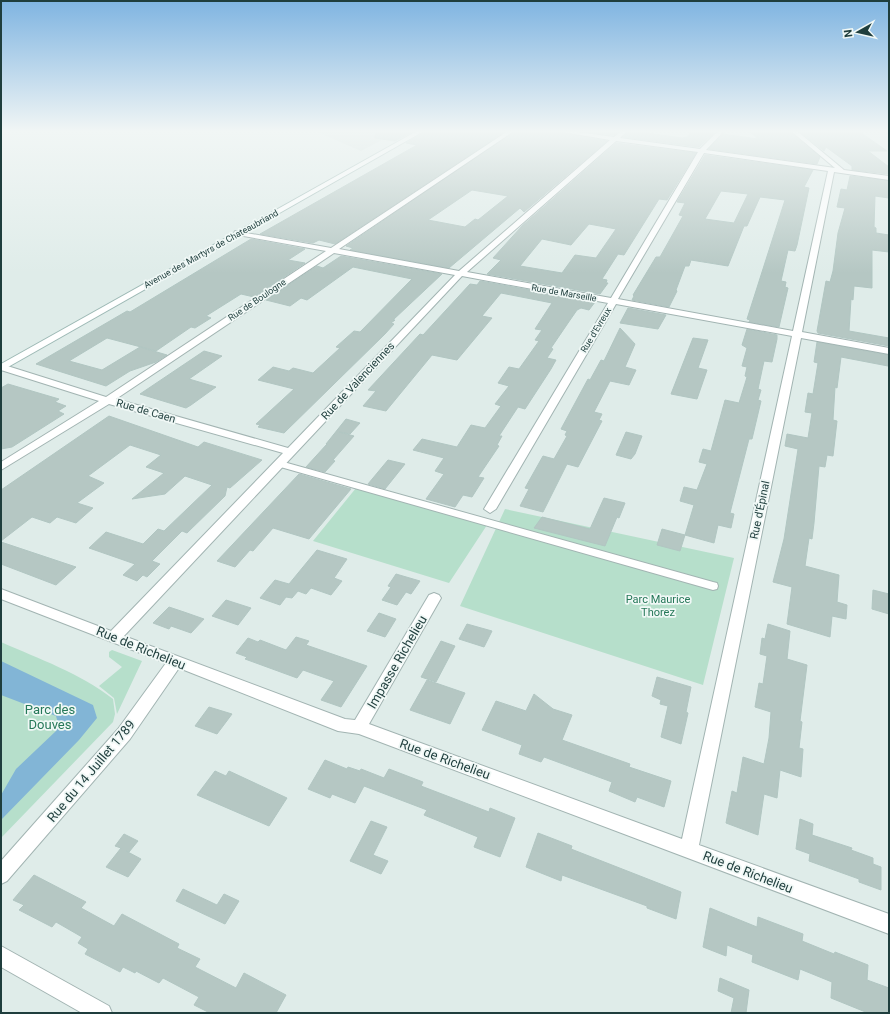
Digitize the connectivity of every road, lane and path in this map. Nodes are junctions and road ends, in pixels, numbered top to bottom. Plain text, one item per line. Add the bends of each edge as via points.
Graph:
1 (337, 178) edge
2 (440, 178) edge
3 (570, 178) edge
4 (686, 178) edge
5 (834, 178) edge
6 (238, 234) junction
7 (331, 251) junction
8 (460, 274) junction
9 (613, 301) junction
10 (796, 335) junction
11 (889, 351) edge
12 (2, 367) edge
13 (108, 400) junction
14 (291, 452) junction
15 (280, 464) junction
16 (1, 467) edge
17 (490, 509) dead end
18 (713, 586) dead end
19 (1, 594) edge
20 (434, 598) dead end
21 (114, 637) junction
22 (175, 662) junction
23 (359, 727) junction
24 (689, 850) junction
25 (1, 875) edge
26 (889, 924) edge
27 (1, 956) edge
28 (102, 1013) edge

1 - 6 street, Avenue des Martyrs de Chateaubriand
2 - 7 street, Rue de Boulogne
3 - 8 street, Rue de Valenciennes
4 - 9 street, Rue d'Evreux
5 - 10 street, Rue d'Épinal
6 - 7 street, Rue de Marseille
6 - 12 street, Avenue des Martyrs de Chateaubriand
7 - 8 street, Rue de Marseille
7 - 13 street, Rue de Boulogne
8 - 9 street, Rue de Marseille
8 - 14 street, Rue de Valenciennes
9 - 10 street, Rue de Marseille
9 - 17 street, Rue d'Evreux
10 - 11 street, Rue de Marseille
10 - 24 street, Rue d'Épinal
12 - 13 street, Rue de Caen
13 - 14 street, Rue de Caen
13 - 16 street, Rue de Boulogne
14 - 15 street, Rue de Valenciennes
15 - 18 lane
15 - 21 street, Rue de Valenciennes
19 - 21 street, Rue de Richelieu
20 - 23 street, Impasse Richelieu
21 - 22 street, Rue de Richelieu
22 - 23 street, Rue de Richelieu via 344,726
22 - 25 street, Rue du 14 Juillet 1789 via 124,734
23 - 24 street, Rue de Richelieu
24 - 26 street, Rue de Richelieu
27 - 28 street

